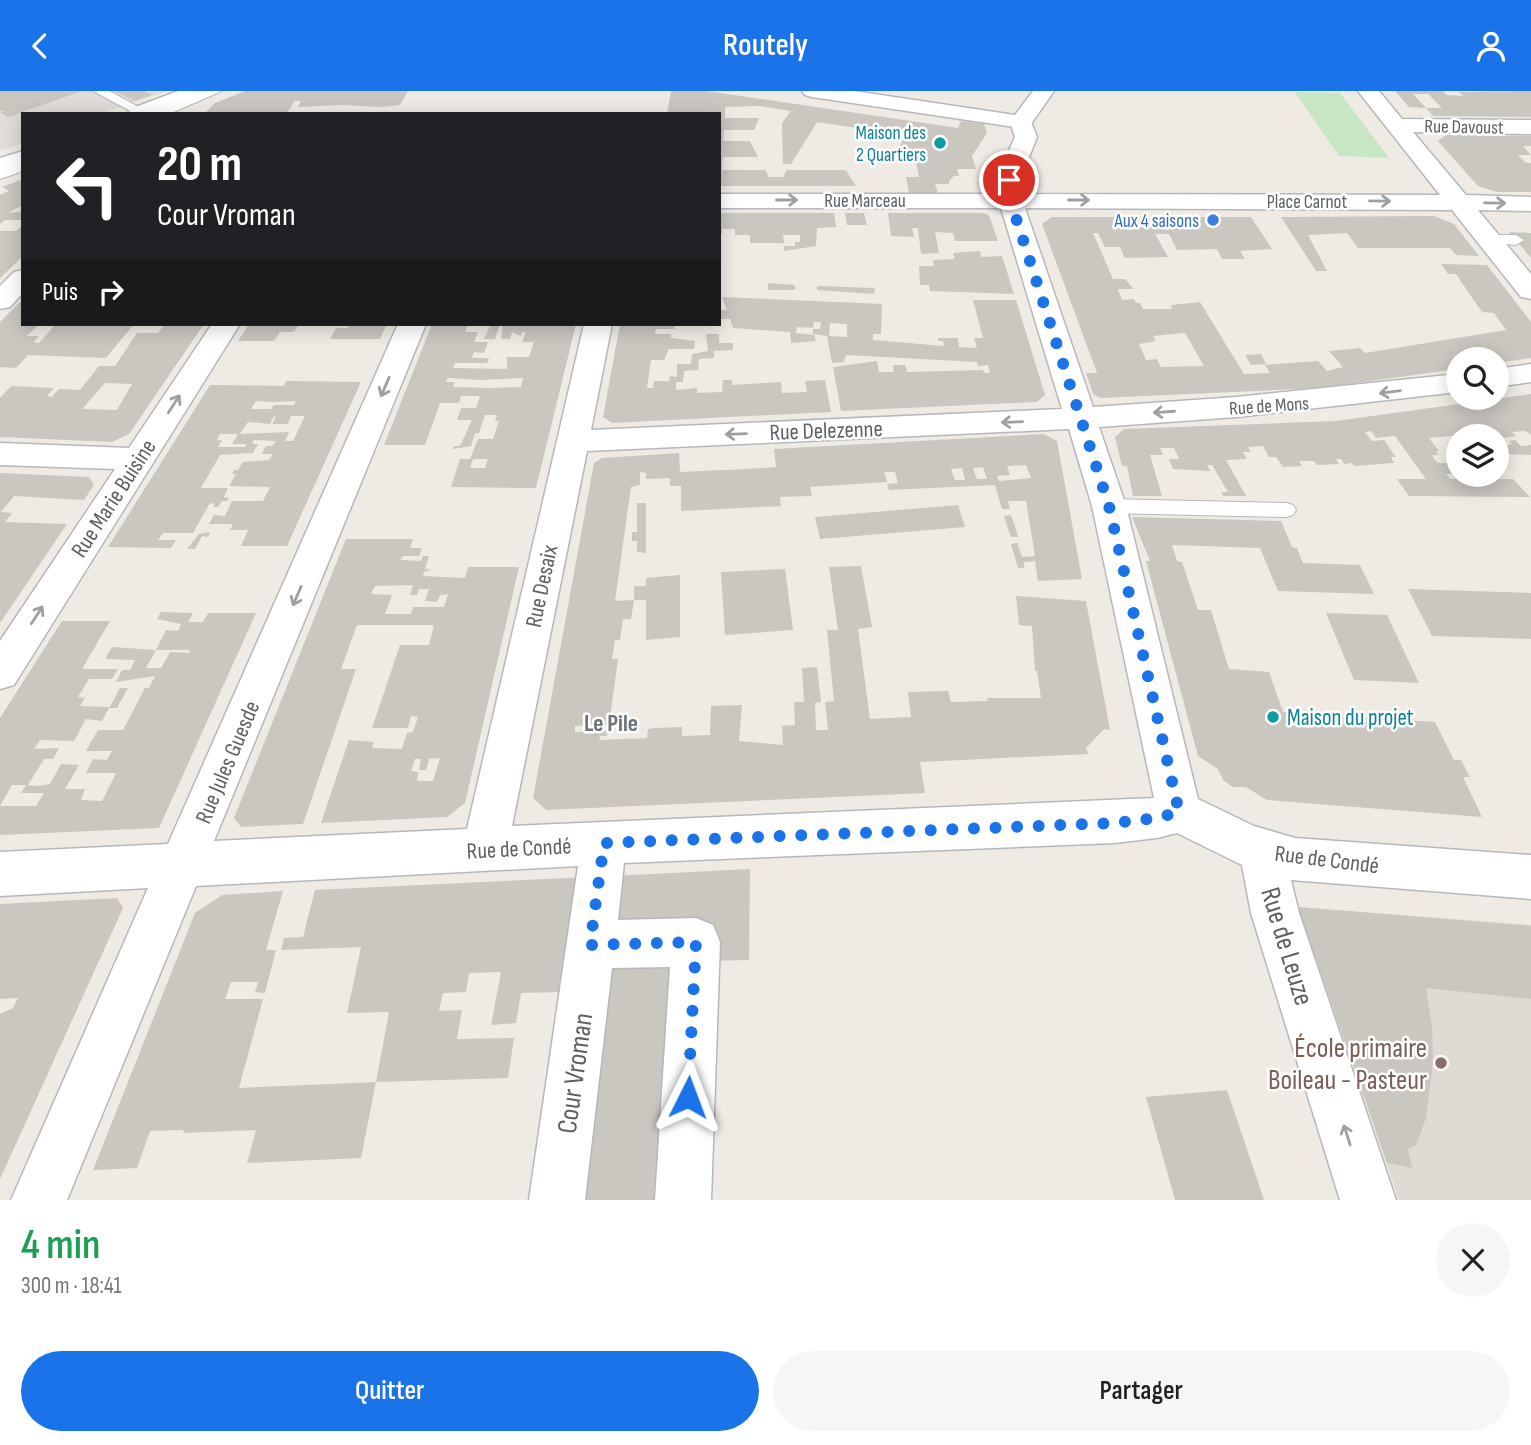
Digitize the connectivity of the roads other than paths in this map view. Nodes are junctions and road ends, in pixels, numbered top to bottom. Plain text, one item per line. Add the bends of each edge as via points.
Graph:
1 (99, 91) edge
2 (197, 91) edge
3 (216, 91) edge
4 (812, 91) edge
5 (1044, 91) edge
6 (1368, 91) edge
7 (146, 112) edge
8 (150, 112) edge
9 (151, 112) edge
10 (1021, 121) junction
11 (1396, 125) junction
12 (1531, 127) edge
13 (21, 159) edge
14 (0, 166) edge
15 (21, 167) edge
16 (0, 175) edge
17 (1011, 200) junction
18 (721, 201) edge
19 (1459, 202) junction
20 (1531, 204) edge
21 (1489, 239) junction
22 (1516, 240) dead end
23 (21, 280) edge
24 (1531, 291) edge
25 (0, 301) edge
26 (225, 326) edge
27 (411, 326) edge
28 (598, 326) edge
29 (1531, 373) edge
30 (1509, 376) edge
31 (1446, 385) edge
32 (1080, 419) junction
33 (572, 441) junction
34 (0, 454) edge
35 (139, 459) junction
36 (1109, 506) junction
37 (1286, 510) dead end
38 (0, 673) edge
39 (1179, 812) junction
40 (604, 843) junction
41 (485, 849) junction
42 (1262, 851) junction
43 (184, 865) junction
44 (0, 874) edge
45 (1531, 877) edge
46 (590, 945) junction
47 (39, 1200) edge
48 (557, 1200) edge
49 (683, 1200) edge
50 (1368, 1200) edge

1 - 7 lane
2 - 8 street
3 - 9 lane
4 - 10 street
5 - 10 street
6 - 11 street
10 - 17 street via 1026,137 1010,175
11 - 12 street, Rue Davoust
11 - 19 street
13 - 14 street
15 - 16 lane
18 -> 17 street, Rue Marceau
17 -> 19 street, Place Carnot
17 - 32 street
19 -> 20 street, Place Carnot
19 - 21 street
21 - 22 lane
21 - 24 street
23 - 25 street
35 -> 26 street, Rue Marie Buisine
27 -> 43 street, Rue Jules Guesde
28 - 33 street, Rue Desaix
29 - 30 street
31 -> 32 street, Rue de Mons via 1321,401
32 -> 33 street, Rue Delezenne
32 - 36 street
33 - 41 street, Rue Desaix
34 - 35 street
38 -> 35 street, Rue Marie Buisine
36 - 37 lane
36 - 39 street
39 - 40 street, Rue de Condé via 1114,823
39 - 42 street, Rue de Condé
40 - 41 street, Rue de Condé
40 - 46 street, Cour Vroman
41 - 43 street, Rue de Condé
42 - 45 street, Rue de Condé via 1295,860
50 -> 42 street, Rue de Leuze via 1275,913
43 - 44 street, Rue de Condé
43 - 47 street, Rue Jules Guesde
46 - 48 street, Cour Vroman
46 - 49 street via 696,942

